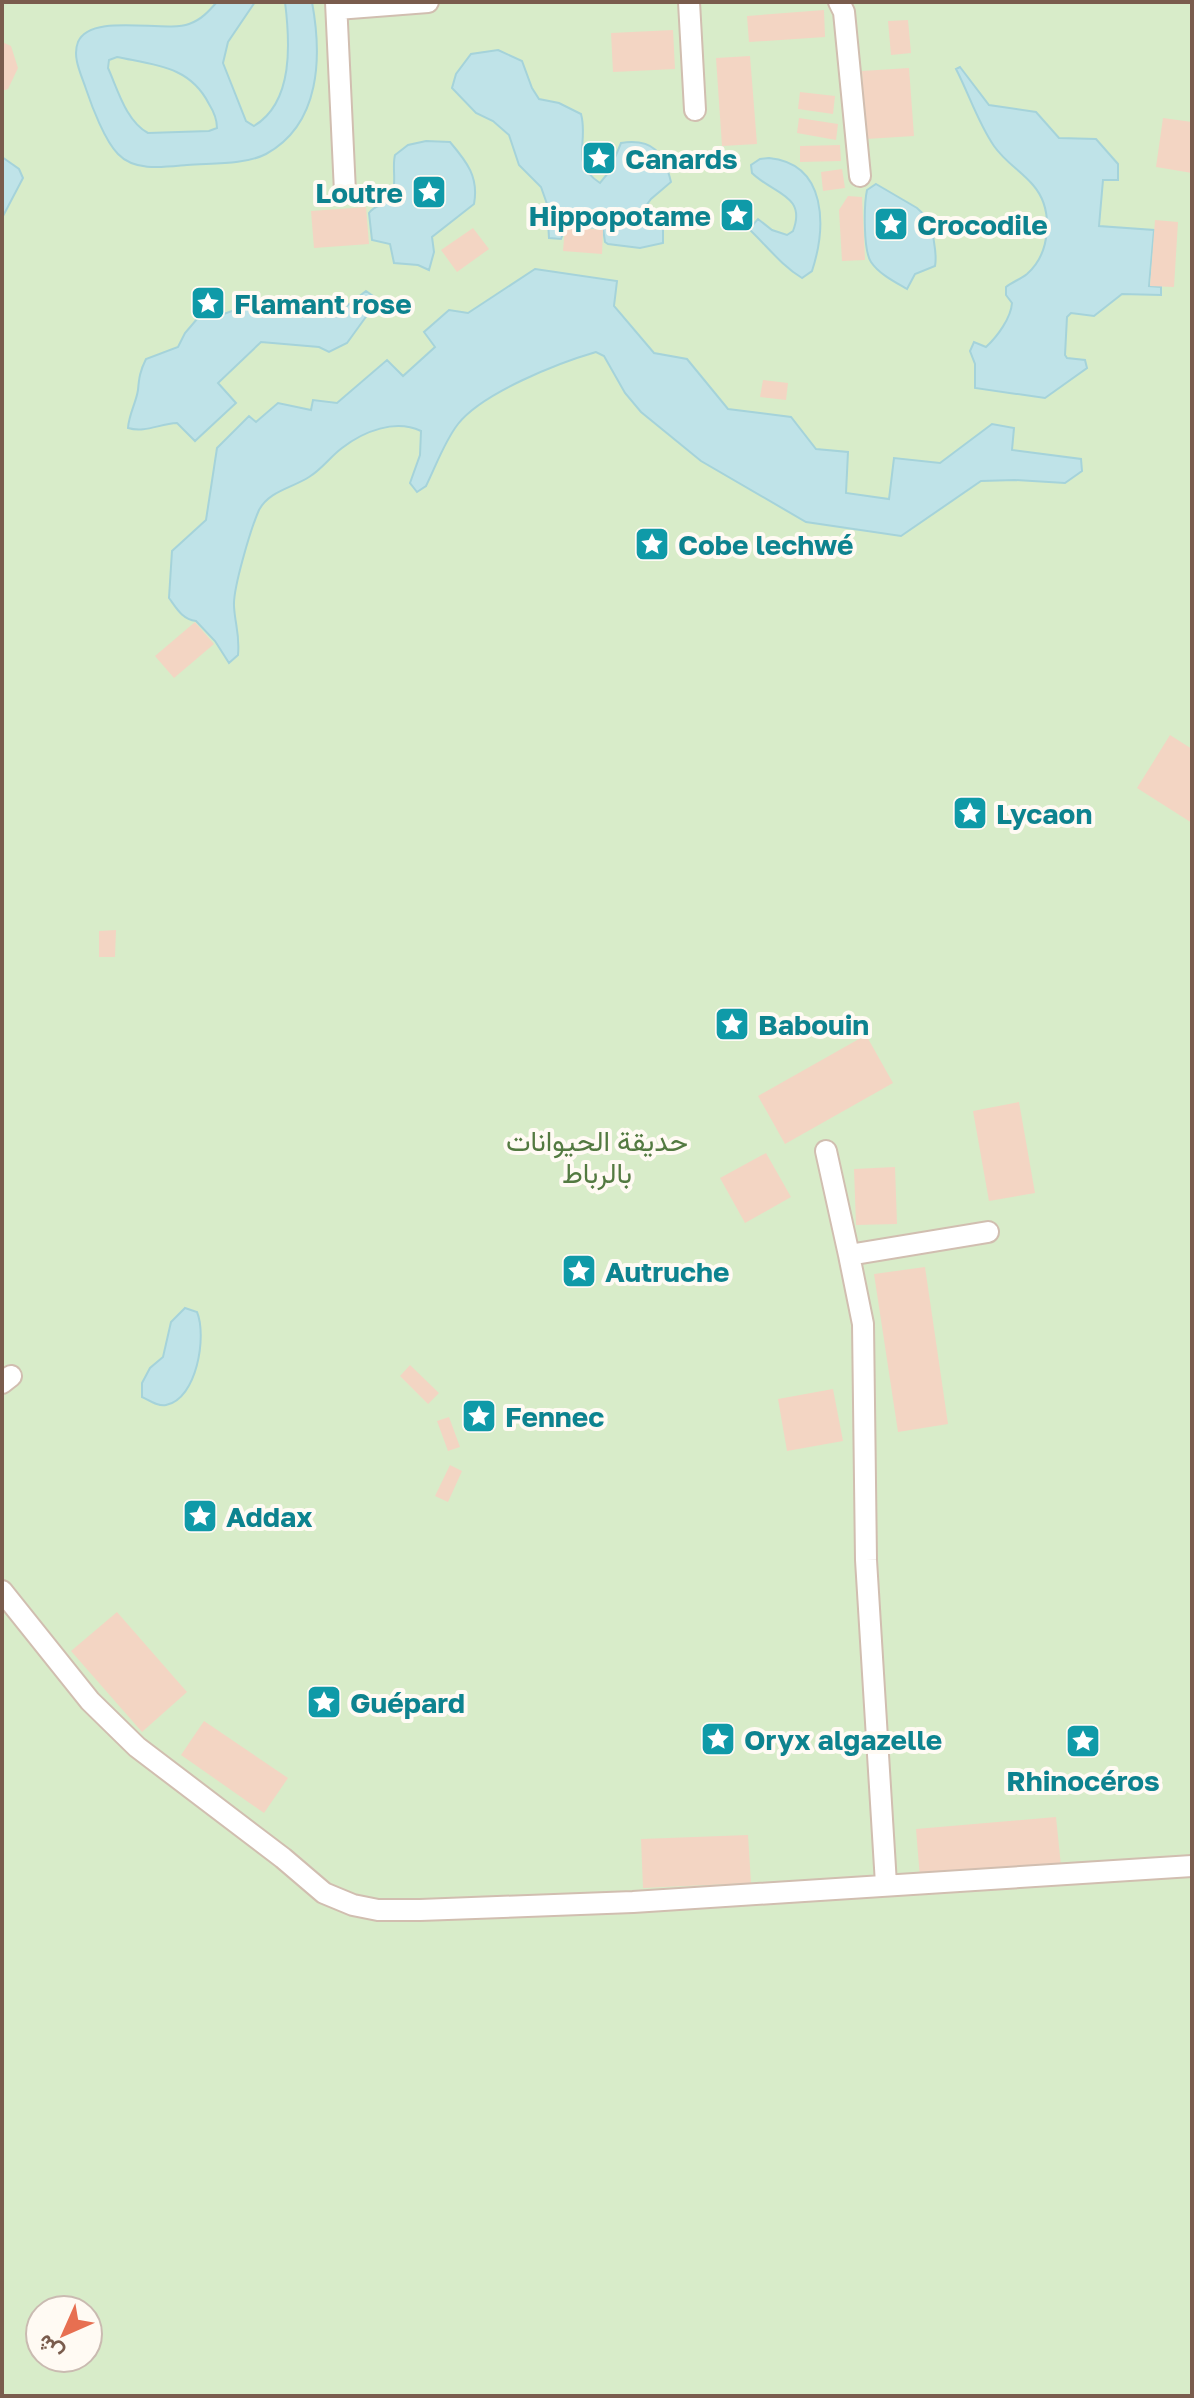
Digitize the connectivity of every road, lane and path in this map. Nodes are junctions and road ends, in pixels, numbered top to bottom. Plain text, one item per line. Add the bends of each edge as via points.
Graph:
1 (428, 2) edge
2 (689, 2) edge
3 (839, 2) edge
4 (337, 6) edge
5 (695, 110) dead end
6 (860, 176) dead end
7 (345, 192) dead end
8 (826, 1151) dead end
9 (988, 1232) dead end
10 (849, 1255) junction
11 (2, 1591) edge
12 (1192, 1866) edge
13 (886, 1884) junction

1 - 4 lane
2 - 5 lane
3 - 6 lane
4 - 7 lane
8 - 10 lane
9 - 10 lane
10 - 13 lane via 863,1324 866,1560
11 - 13 lane via 90,1701 137,1747 335,1900 378,1910 420,1910
12 - 13 lane

